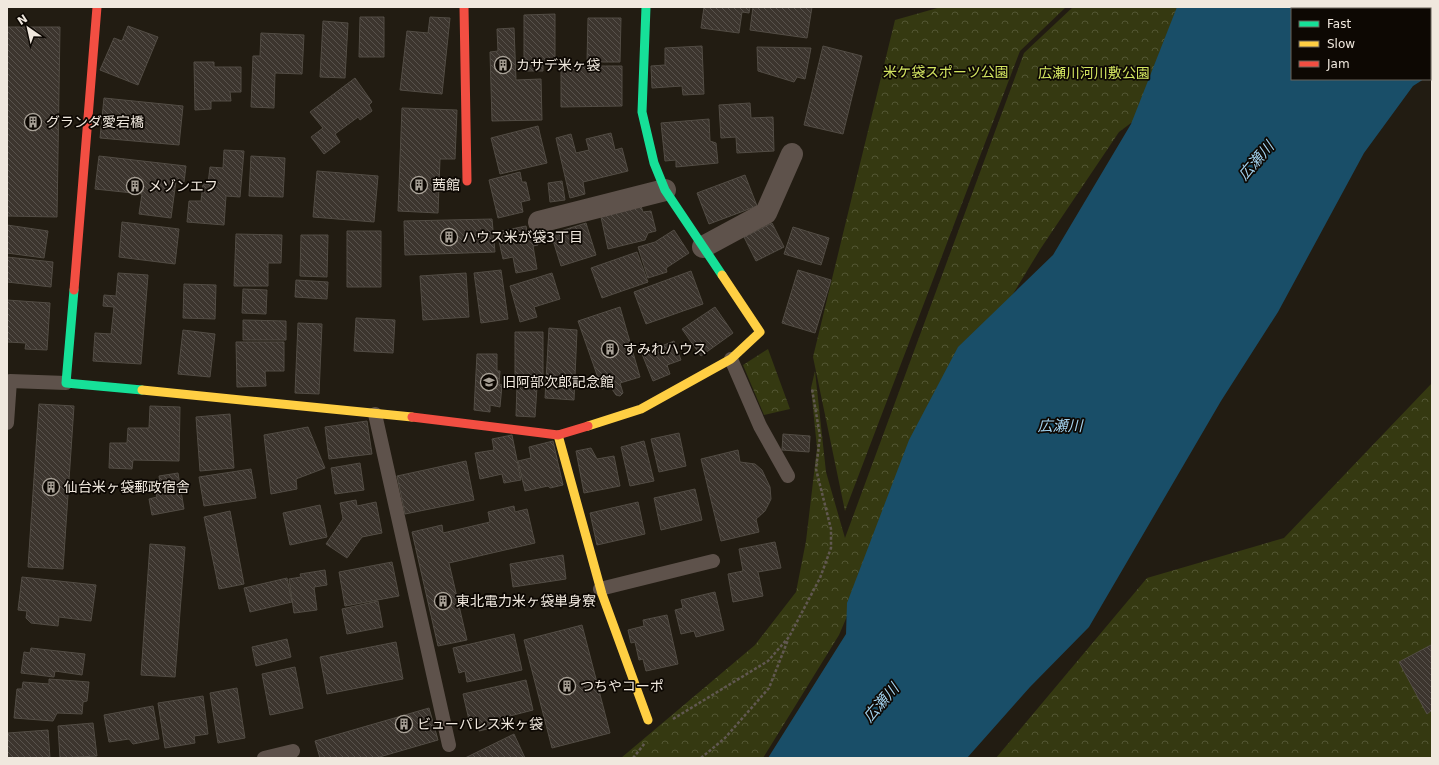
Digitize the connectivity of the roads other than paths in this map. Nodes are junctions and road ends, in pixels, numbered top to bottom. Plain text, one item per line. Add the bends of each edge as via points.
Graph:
1 (97, 7) edge
2 (464, 7) edge
3 (646, 7) edge
4 (792, 154) dead end
5 (467, 181) dead end
6 (665, 190) junction
7 (539, 222) dead end
8 (703, 247) junction
9 (731, 359) junction
10 (66, 383) junction
11 (375, 414) junction
12 (7, 423) edge
13 (558, 435) junction
14 (788, 476) dead end
15 (713, 561) dead end
16 (600, 589) junction
17 (648, 720) road end
18 (449, 746) dead end
19 (293, 751) dead end
20 (264, 758) edge

1 - 10 street
2 - 5 street
3 - 6 street via 642,112 654,163
4 - 8 street via 766,213
6 - 7 street
6 - 8 street
8 - 9 street via 760,332
9 - 13 street via 641,409
9 - 14 lane via 760,426
10 - 11 street
10 - 12 lane via 10,381
11 - 13 street
11 - 18 lane
13 - 16 street
15 - 16 lane
16 - 17 street
19 - 20 lane

